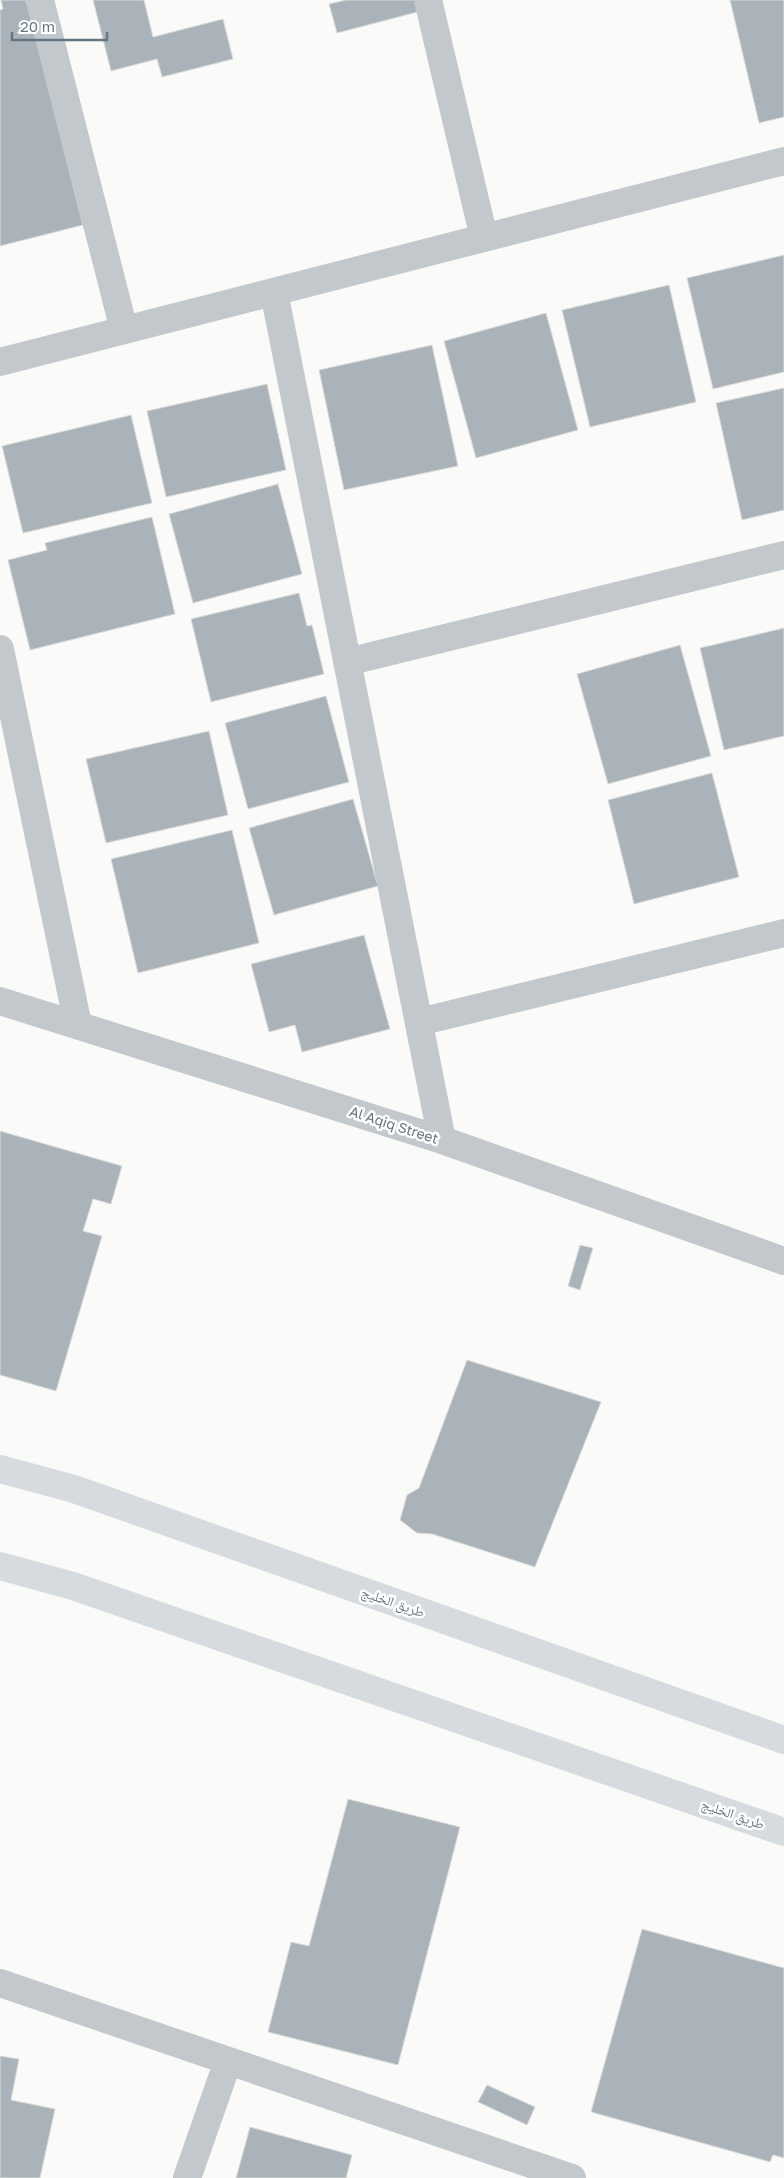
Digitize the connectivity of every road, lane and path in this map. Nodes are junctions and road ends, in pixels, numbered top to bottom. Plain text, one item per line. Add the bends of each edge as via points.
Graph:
1 (40, 0) edge
2 (428, 0) edge
3 (784, 160) edge
4 (484, 238) junction
5 (274, 292) junction
6 (124, 330) junction
7 (0, 362) edge
8 (784, 555) edge
9 (0, 649) edge
10 (348, 662) junction
11 (784, 933) edge
12 (0, 1001) edge
13 (419, 1022) junction
14 (78, 1025) junction
15 (442, 1140) junction
16 (784, 1261) edge
17 (0, 1469) edge
18 (0, 1566) edge
19 (784, 1740) edge
20 (784, 1832) edge
21 (0, 1983) edge
22 (228, 2061) junction
23 (186, 2178) edge
24 (572, 2178) edge

1 - 6 street
2 - 4 street
3 - 4 street
4 - 5 street
5 - 6 street
5 - 10 street
6 - 7 street
8 - 10 street
9 - 14 street
10 - 13 street
11 - 13 street
12 - 14 street, Al Aqiq Street
13 - 15 street
14 - 15 street, Al Aqiq Street
15 - 16 street, Al Aqiq Street
17 - 19 main road, طريق الخليج via 74,1489
18 - 20 main road, طريق الخليج via 73,1586
21 - 22 street
22 - 23 street
22 - 24 street

